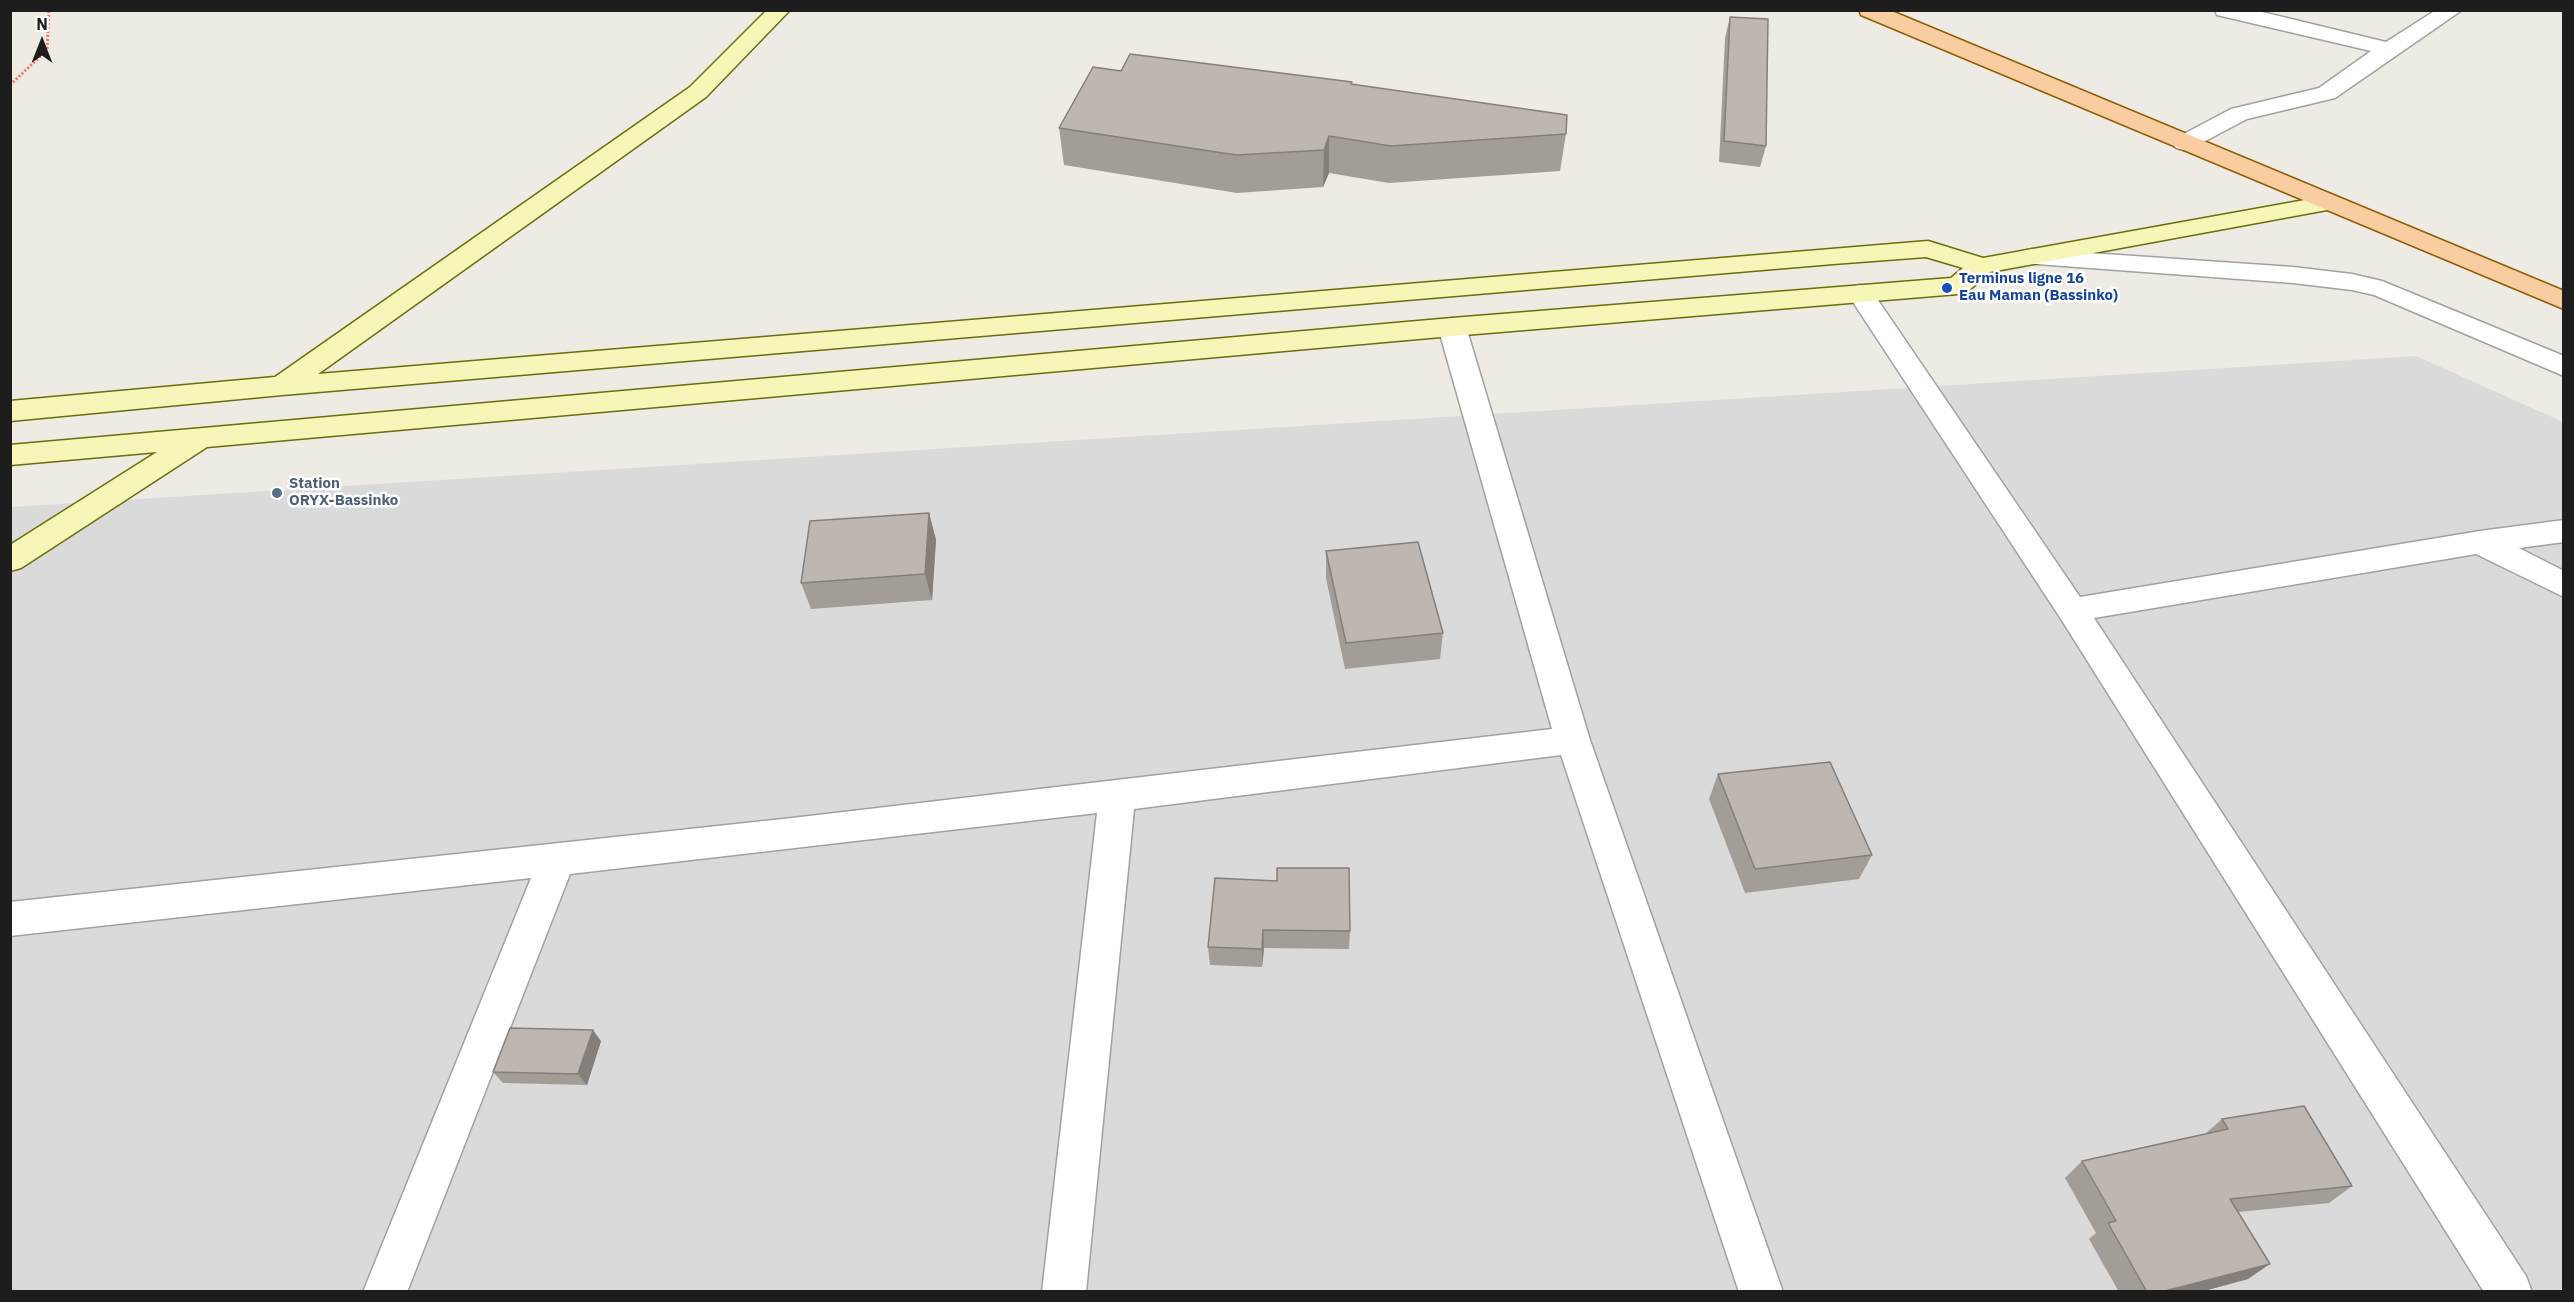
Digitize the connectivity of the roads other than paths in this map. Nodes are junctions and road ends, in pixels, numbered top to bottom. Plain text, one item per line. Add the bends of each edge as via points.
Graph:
1 (780, 10) edge
2 (1869, 10) edge
3 (2224, 10) edge
4 (2452, 10) edge
5 (2389, 49) junction
6 (2184, 143) junction
7 (2327, 202) junction
8 (2032, 257) junction
9 (1982, 266) junction
10 (1860, 293) junction
11 (2564, 301) edge
12 (1452, 327) junction
13 (2564, 367) edge
14 (282, 386) junction
15 (10, 411) edge
16 (204, 436) junction
17 (10, 455) edge
18 (2564, 531) edge
19 (2480, 542) junction
20 (10, 560) edge
21 (2564, 585) edge
22 (2072, 610) junction
23 (1573, 740) junction
24 (1117, 797) junction
25 (556, 861) junction
26 (10, 919) edge
27 (385, 1292) edge
28 (1064, 1292) edge
29 (1761, 1292) edge
30 (2510, 1292) edge

1 - 14 street via 698,92
2 - 6 main road
3 - 5 street
4 - 5 street
5 - 6 street via 2327,93 2239,114
6 - 7 main road
7 - 8 street
7 - 11 main road
8 - 9 street
8 - 13 street via 2352,282 2391,293
9 - 10 street via 1959,286
9 - 14 street via 1928,249
10 - 12 street
10 - 22 street
12 - 16 street
12 - 23 street
14 - 15 street
14 - 16 street
16 - 17 street
16 - 20 street
18 - 19 street
19 - 21 street
19 - 22 street
22 - 30 street
23 - 24 street
23 - 29 street
24 - 25 street
24 - 28 street
25 - 26 street
25 - 27 street

